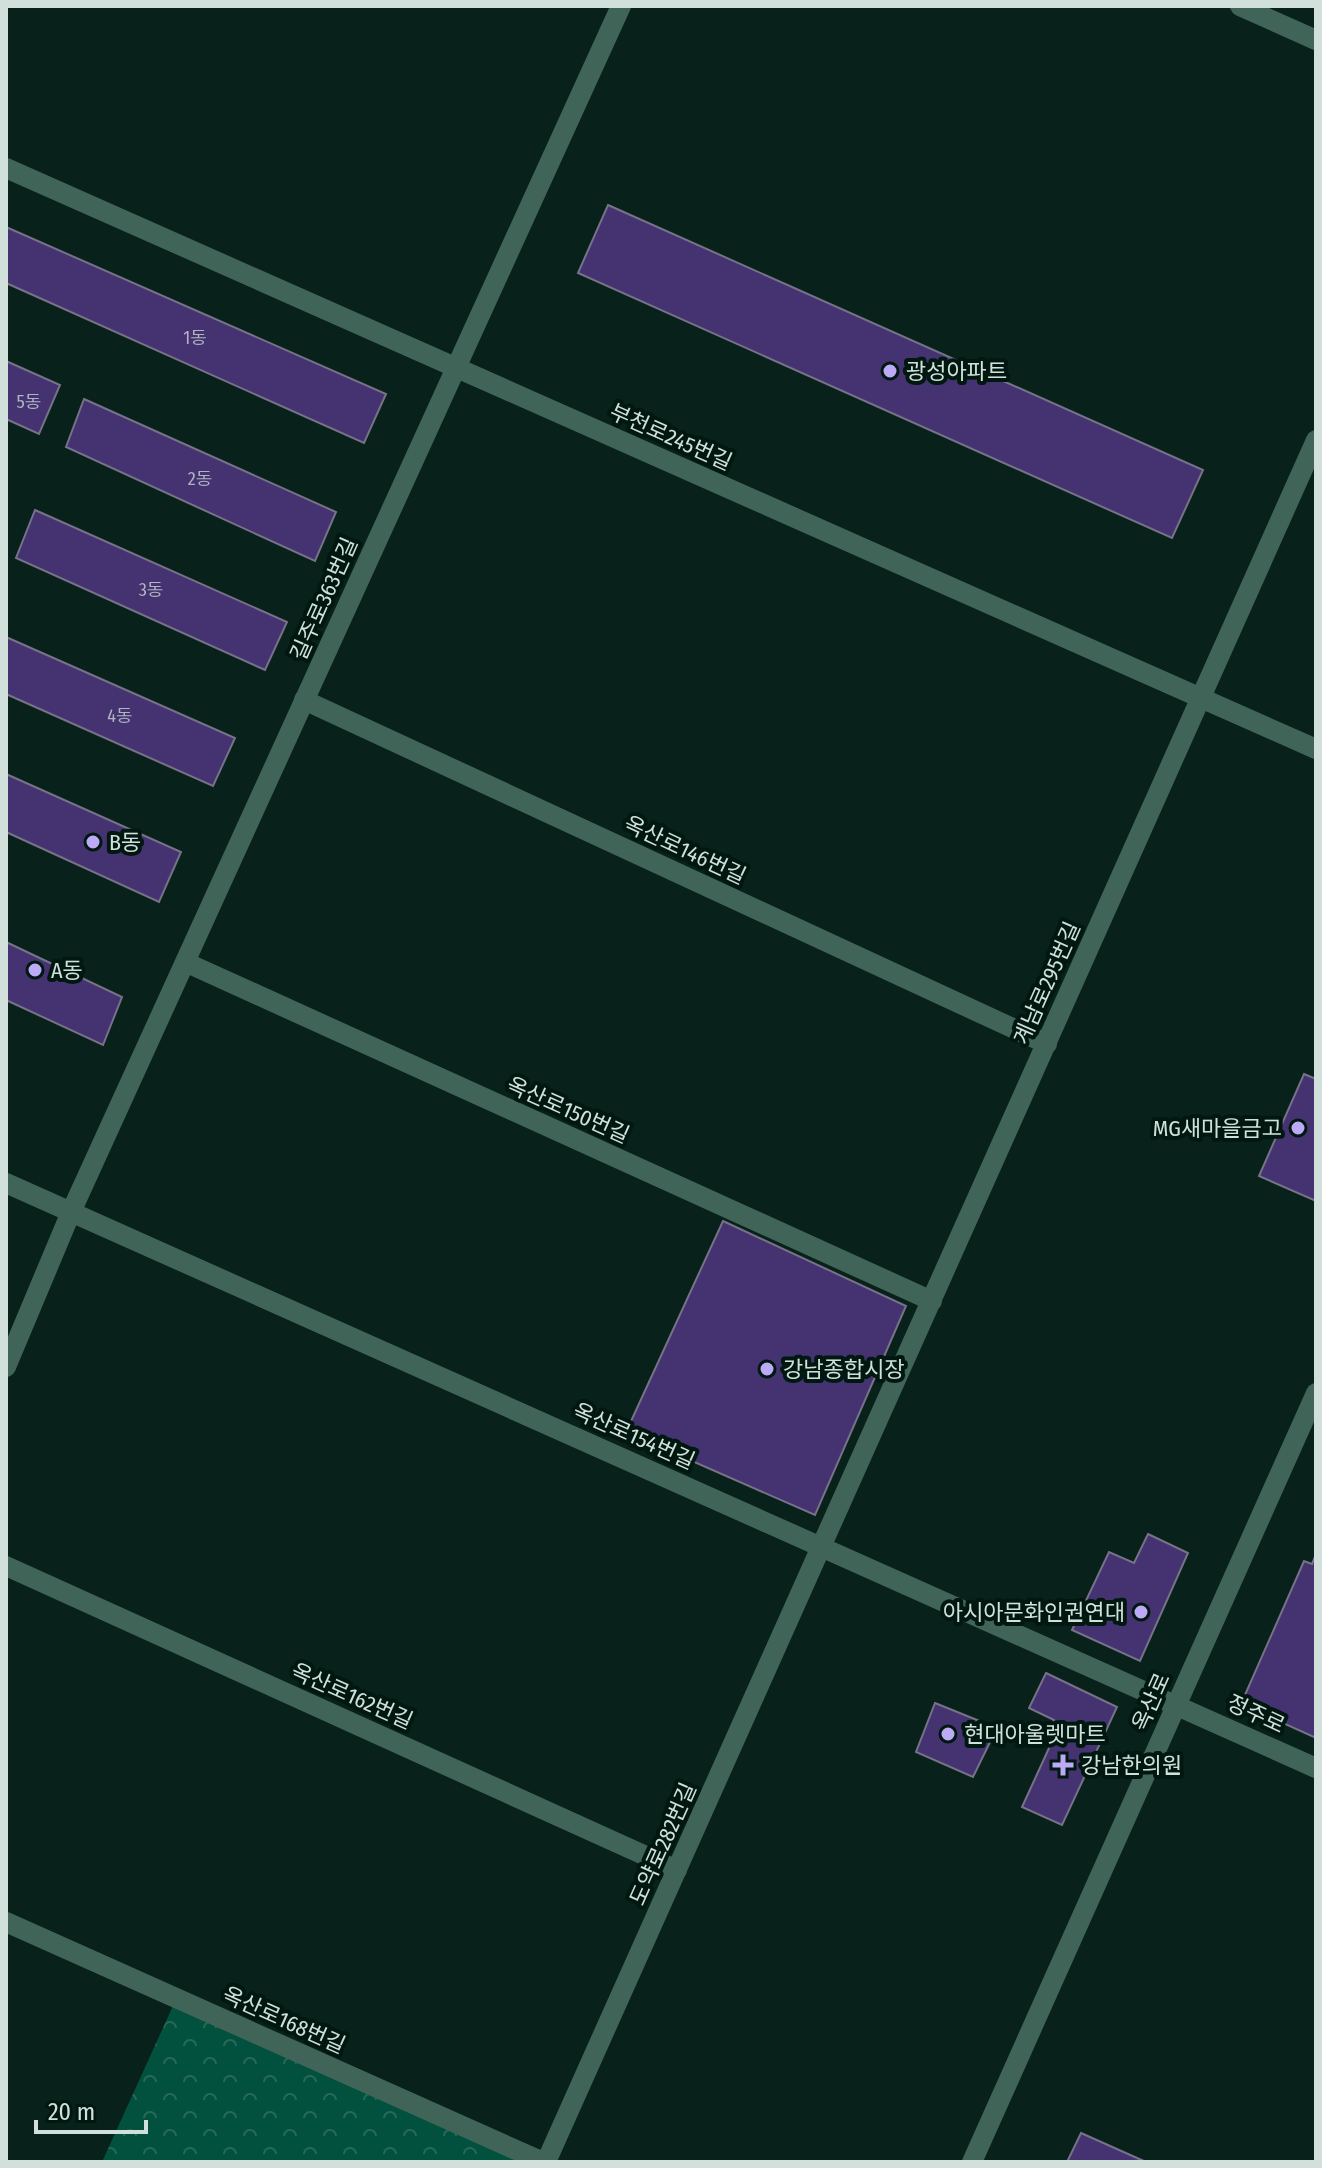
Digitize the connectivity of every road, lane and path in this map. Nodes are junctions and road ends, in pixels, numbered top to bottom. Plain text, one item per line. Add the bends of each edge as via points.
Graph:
1 (621, 6) edge
2 (1240, 6) edge
3 (1316, 40) edge
4 (6, 168) edge
5 (455, 367) junction
6 (1316, 440) edge
7 (1201, 698) junction
8 (304, 700) junction
9 (1316, 749) edge
10 (185, 962) junction
11 (1047, 1044) junction
12 (6, 1183) edge
13 (71, 1212) junction
14 (932, 1301) junction
15 (6, 1367) edge
16 (1316, 1393) edge
17 (823, 1546) junction
18 (6, 1566) edge
19 (1177, 1704) junction
20 (1316, 1768) edge
21 (677, 1870) junction
22 (6, 1922) edge
23 (544, 2162) edge
24 (972, 2162) edge

1 - 5 street, 길주로363번길
2 - 3 street
4 - 5 street, 부천로245번길
5 - 7 street, 부천로245번길
5 - 8 street, 길주로363번길
6 - 7 street, 계남로295번길
7 - 9 street, 부천로245번길
7 - 11 street, 계남로295번길
8 - 10 street, 길주로363번길
8 - 11 street, 옥산로146번길
10 - 13 street, 길주로363번길
10 - 14 street, 옥산로150번길
11 - 14 street, 계남로295번길
12 - 13 street, 옥산로154번길
13 - 15 street, 길주로363번길
13 - 17 street, 옥산로154번길
14 - 17 street, 계남로295번길
16 - 19 street, 옥산로
17 - 19 street, 옥산로154번길
17 - 21 street, 도약로282번길
18 - 21 street, 옥산로162번길
19 - 20 street, 정주로
19 - 24 street, 옥산로
21 - 23 street, 도약로282번길
22 - 23 street, 옥산로168번길

